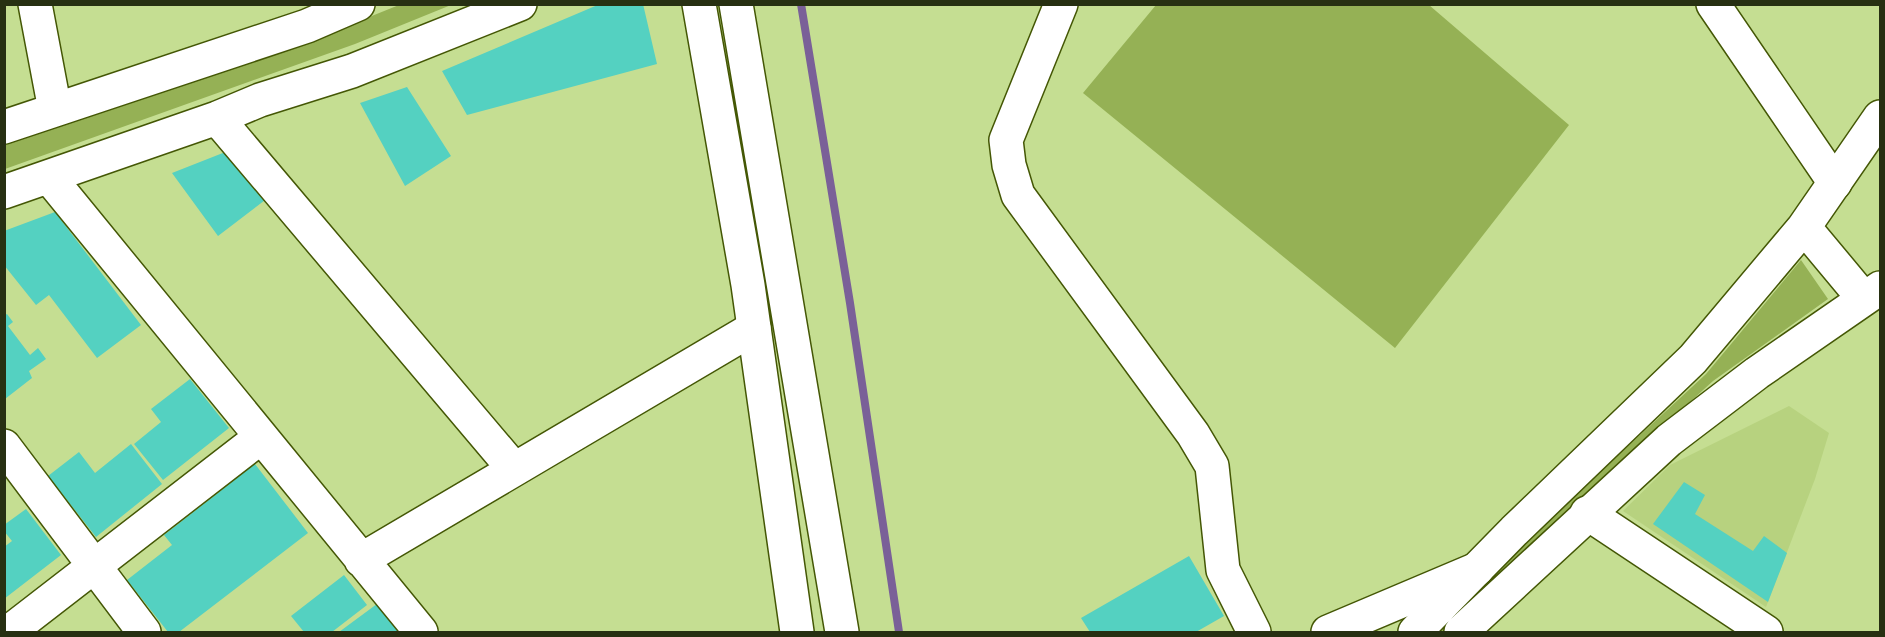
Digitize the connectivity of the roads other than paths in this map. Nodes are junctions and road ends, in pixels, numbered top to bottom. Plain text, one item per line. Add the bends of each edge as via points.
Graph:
1 (35, 4) edge
2 (358, 4) edge
3 (520, 4) edge
4 (699, 4) edge
5 (736, 4) edge
6 (1060, 4) edge
7 (1713, 4) edge
8 (305, 15) edge
9 (55, 110) junction
10 (1881, 117) edge
11 (217, 118) junction
12 (4, 127) edge
13 (49, 177) junction
14 (1835, 183) junction
15 (4, 192) edge
16 (1804, 227) junction
17 (1872, 294) edge
18 (754, 328) junction
19 (261, 437) junction
20 (4, 446) edge
21 (514, 469) junction
22 (1587, 513) junction
23 (362, 560) junction
24 (93, 567) junction
25 (1477, 569) junction
26 (1759, 630) edge
27 (9, 633) edge
28 (144, 633) edge
29 (420, 633) edge
30 (797, 633) edge
31 (842, 633) edge
32 (1254, 633) edge
33 (1328, 633) edge
34 (1415, 633) edge
35 (1461, 633) edge

1 - 9 street
2 - 8 street
3 - 11 street via 352,71
4 - 18 street
5 - 31 street
6 - 32 street via 1006,140 1018,195 1193,434 1212,466 1223,570
7 - 14 street
8 - 9 street
9 - 12 street
10 - 14 street
11 - 13 street
11 - 21 street
13 - 15 street
13 - 19 street
14 - 16 street
16 - 17 street
16 - 25 street via 1693,359
17 - 22 street via 1757,373 1669,440
18 - 21 street
18 - 30 street
19 - 23 street
19 - 24 street
20 - 24 street
21 - 23 street
22 - 26 street
22 - 35 street
23 - 29 street
24 - 27 street
24 - 28 street
25 - 33 street
25 - 34 street

